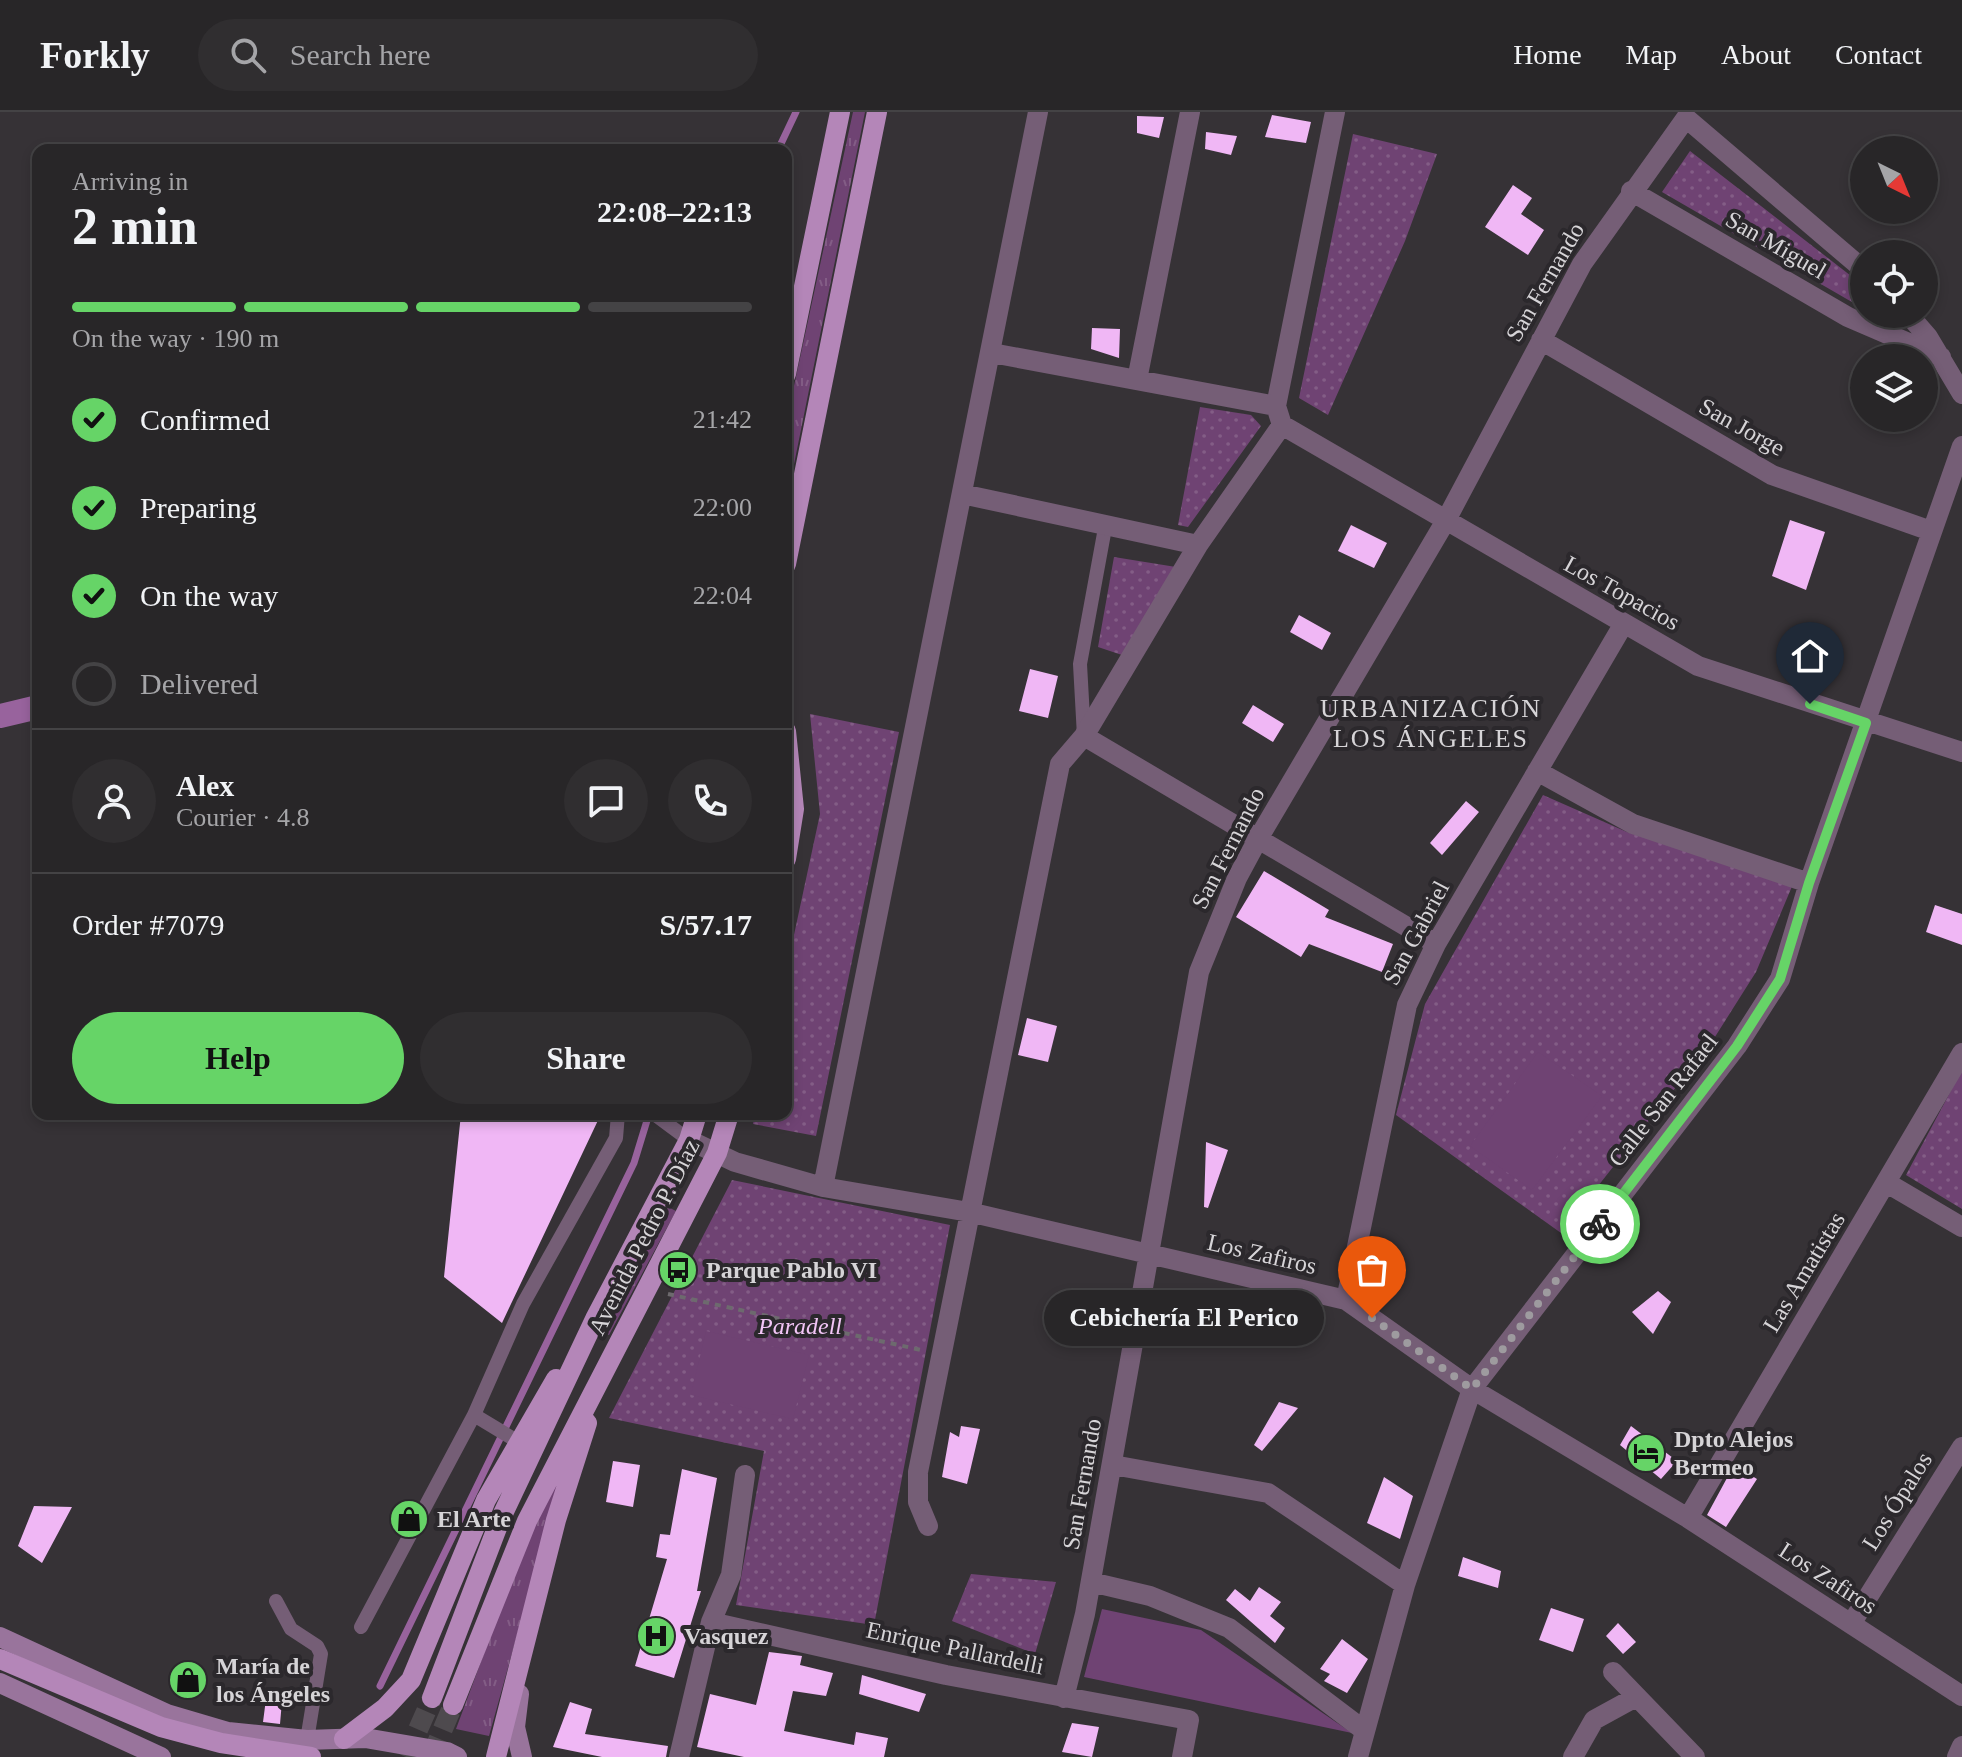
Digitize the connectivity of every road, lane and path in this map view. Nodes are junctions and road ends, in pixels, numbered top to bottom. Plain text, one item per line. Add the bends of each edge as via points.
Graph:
1 (840, 112) edge
2 (877, 112) edge
3 (1038, 112) edge
4 (1190, 112) edge
5 (1335, 112) edge
6 (1686, 115) edge
7 (1631, 191) junction
8 (1850, 258) edge
9 (1919, 328) edge
10 (1541, 340) junction
11 (792, 345) edge
12 (992, 353) junction
13 (1941, 357) junction
14 (1137, 380) junction
15 (1962, 394) edge
16 (1279, 416) junction
17 (1962, 446) edge
18 (962, 494) junction
19 (792, 517) edge
20 (1445, 522) junction
21 (1105, 528) junction
22 (1931, 531) junction
23 (1198, 545) junction
24 (1623, 625) junction
25 (1866, 723) junction
26 (1084, 736) junction
27 (1962, 752) edge
28 (1537, 771) junction
29 (792, 790) edge
30 (792, 822) edge
31 (1258, 839) junction
32 (1809, 883) junction
33 (1436, 944) junction
34 (1962, 1053) edge
35 (618, 1120) edge
36 (664, 1120) edge
37 (695, 1120) edge
38 (727, 1120) edge
39 (689, 1140) junction
40 (717, 1153) junction
41 (1887, 1183) junction
42 (823, 1187) junction
43 (969, 1212) junction
44 (1962, 1227) edge
45 (1146, 1254) junction
46 (648, 1290) junction
47 (1346, 1300) junction
48 (595, 1319) junction
49 (943, 1355) junction
50 (600, 1381) junction
51 (1472, 1389) junction
52 (474, 1415) junction
53 (513, 1439) junction
54 (1962, 1447) edge
55 (1113, 1465) junction
56 (745, 1475) dead end
57 (1688, 1518) junction
58 (928, 1526) dead end
59 (1091, 1582) junction
60 (1405, 1585) junction
61 (276, 1601) dead end
62 (711, 1622) junction
63 (1851, 1624) junction
64 (361, 1627) dead end
65 (0, 1637) edge
66 (527, 1639) junction
67 (0, 1659) edge
68 (0, 1671) edge
69 (1613, 1672) dead end
70 (0, 1683) edge
71 (1962, 1696) edge
72 (1636, 1697) junction
73 (432, 1698) tunnel mouth
74 (1064, 1698) junction
75 (453, 1705) tunnel mouth
76 (1365, 1731) junction
77 (344, 1739) junction
78 (1962, 1746) edge
79 (309, 1748) edge
80 (161, 1757) edge
81 (237, 1757) edge
82 (327, 1757) edge
83 (457, 1757) edge
84 (496, 1757) edge
85 (522, 1757) edge
86 (679, 1757) edge
87 (1182, 1757) edge
88 (1358, 1757) edge
89 (1573, 1757) edge
90 (1695, 1757) edge
91 (1957, 1757) edge

1 - 11 main road
2 - 19 main road
3 - 12 street
4 - 14 street
5 - 16 street
6 - 7 street, San Fernando
6 - 8 street
7 - 10 street, San Fernando via 1582,264
7 - 13 street, San Miguel via 1848,317
9 - 13 street
10 - 20 street, San Fernando
10 - 22 street, San Jorge via 1772,475
12 - 14 street
12 - 18 street
13 - 15 street
14 - 16 street
16 - 20 street, Los Topacios
16 - 23 street
17 - 22 street, Calle San Rafael
18 - 21 street
18 - 42 street
20 - 24 street, Los Topacios
20 - 31 street, San Fernando
21 - 23 street
21 - 26 lane via 1080,664
22 - 25 street, Calle San Rafael
23 - 26 street
24 - 25 street, Los Topacios via 1698,666
24 - 28 street, San Gabriel
25 - 27 street, Los Topacios
25 - 32 street, Calle San Rafael
26 - 31 street
26 - 43 street via 1060,764
28 - 32 street via 1633,824
28 - 33 street, San Gabriel
29 - 30 main road
31 - 33 street
31 - 45 street, San Fernando via 1199,972
32 - 51 street, Calle San Rafael via 1780,979 1737,1046
33 - 47 street, San Gabriel via 1407,1005
34 - 41 street, Las Amatistas
35 - 52 lane via 616,1138 523,1304
36 - 39 lane
37 - 39 main road, Avenida Pedro P. Díaz
38 - 40 main road, Avenida Pedro P. Díaz
39 - 40 street, Los Zafiros
39 - 48 main road, Avenida Pedro P. Díaz
40 - 42 street, Los Zafiros
40 - 46 main road, Avenida Pedro P. Díaz
41 - 44 street
41 - 57 street, Las Amatistas
42 - 43 street, Los Zafiros
43 - 45 street, Los Zafiros
43 - 49 street
45 - 47 street, Los Zafiros
45 - 55 street, San Fernando
46 - 49 path
46 - 50 main road, Avenida Pedro P. Díaz
47 - 51 street, Los Zafiros
48 - 53 main road
48 - 73 main road via 500,1520
49 - 58 street via 918,1472 918,1502
50 - 66 main road via 556,1520
50 - 75 main road via 527,1521
51 - 57 street, Los Zafiros
51 - 60 street, Calle San Rafael
52 - 53 lane
52 - 64 lane
53 - 77 main road via 411,1680
54 - 63 street, Los Ópalos
55 - 59 street, San Fernando
55 - 60 street via 1268,1493
56 - 62 street via 731,1575
57 - 63 street, Los Zafiros
59 - 74 street, San Fernando
59 - 76 street via 1150,1596 1229,1628
60 - 76 street, Calle San Rafael
61 - 79 lane via 291,1629 321,1654
62 - 74 street, Enrique Pallardelli
62 - 86 street
63 - 71 street, Los Zafiros
65 - 79 main road via 167,1714
66 - 84 main road
66 - 85 main road via 515,1727
67 - 79 main road via 161,1727 276,1751
68 - 81 main road via 159,1738
69 - 72 street
70 - 80 main road
72 - 89 street via 1594,1720
72 - 90 street
74 - 87 street, Enrique Pallardelli via 1189,1720
76 - 88 street, Calle San Rafael
77 - 79 main road
77 - 82 main road
77 - 83 main road via 398,1741
78 - 91 street

